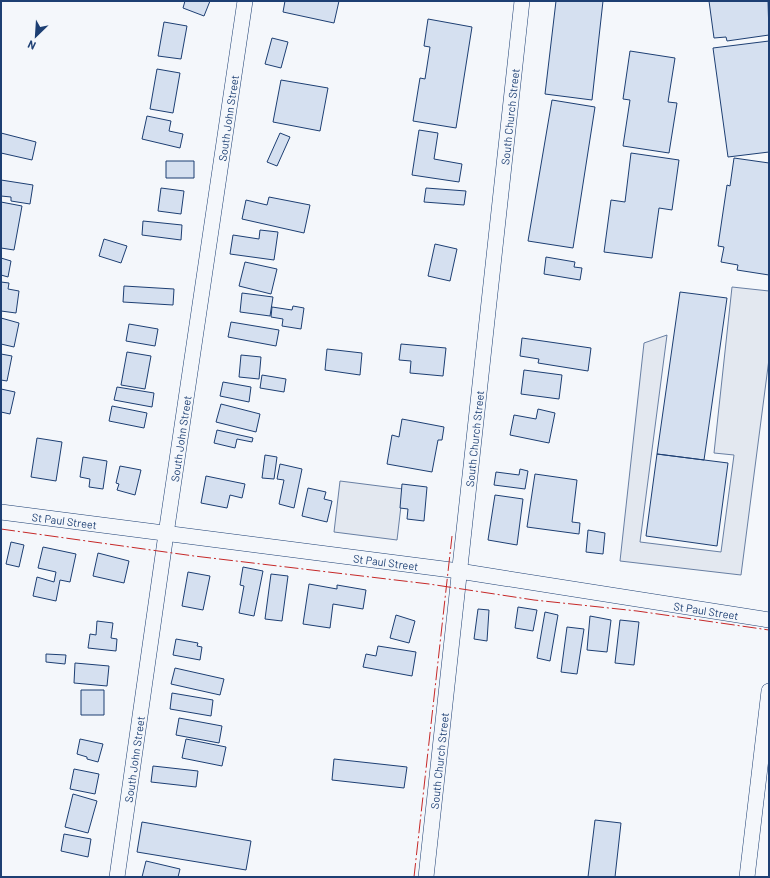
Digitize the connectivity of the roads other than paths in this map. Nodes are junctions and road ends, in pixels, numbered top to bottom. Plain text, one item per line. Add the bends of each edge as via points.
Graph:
1 (245, 1) edge
2 (522, 1) edge
3 (1, 512) edge
4 (166, 534) junction
5 (459, 571) junction
6 (769, 620) edge
7 (769, 691) edge
8 (117, 877) edge
9 (426, 877) edge
10 (747, 877) edge

1 - 4 street, South John Street
2 - 5 street, South Church Street
3 - 4 street, St Paul Street
4 - 5 street, St Paul Street
4 - 8 street, South John Street
5 - 6 street, St Paul Street
5 - 9 street, South Church Street
7 - 10 street

